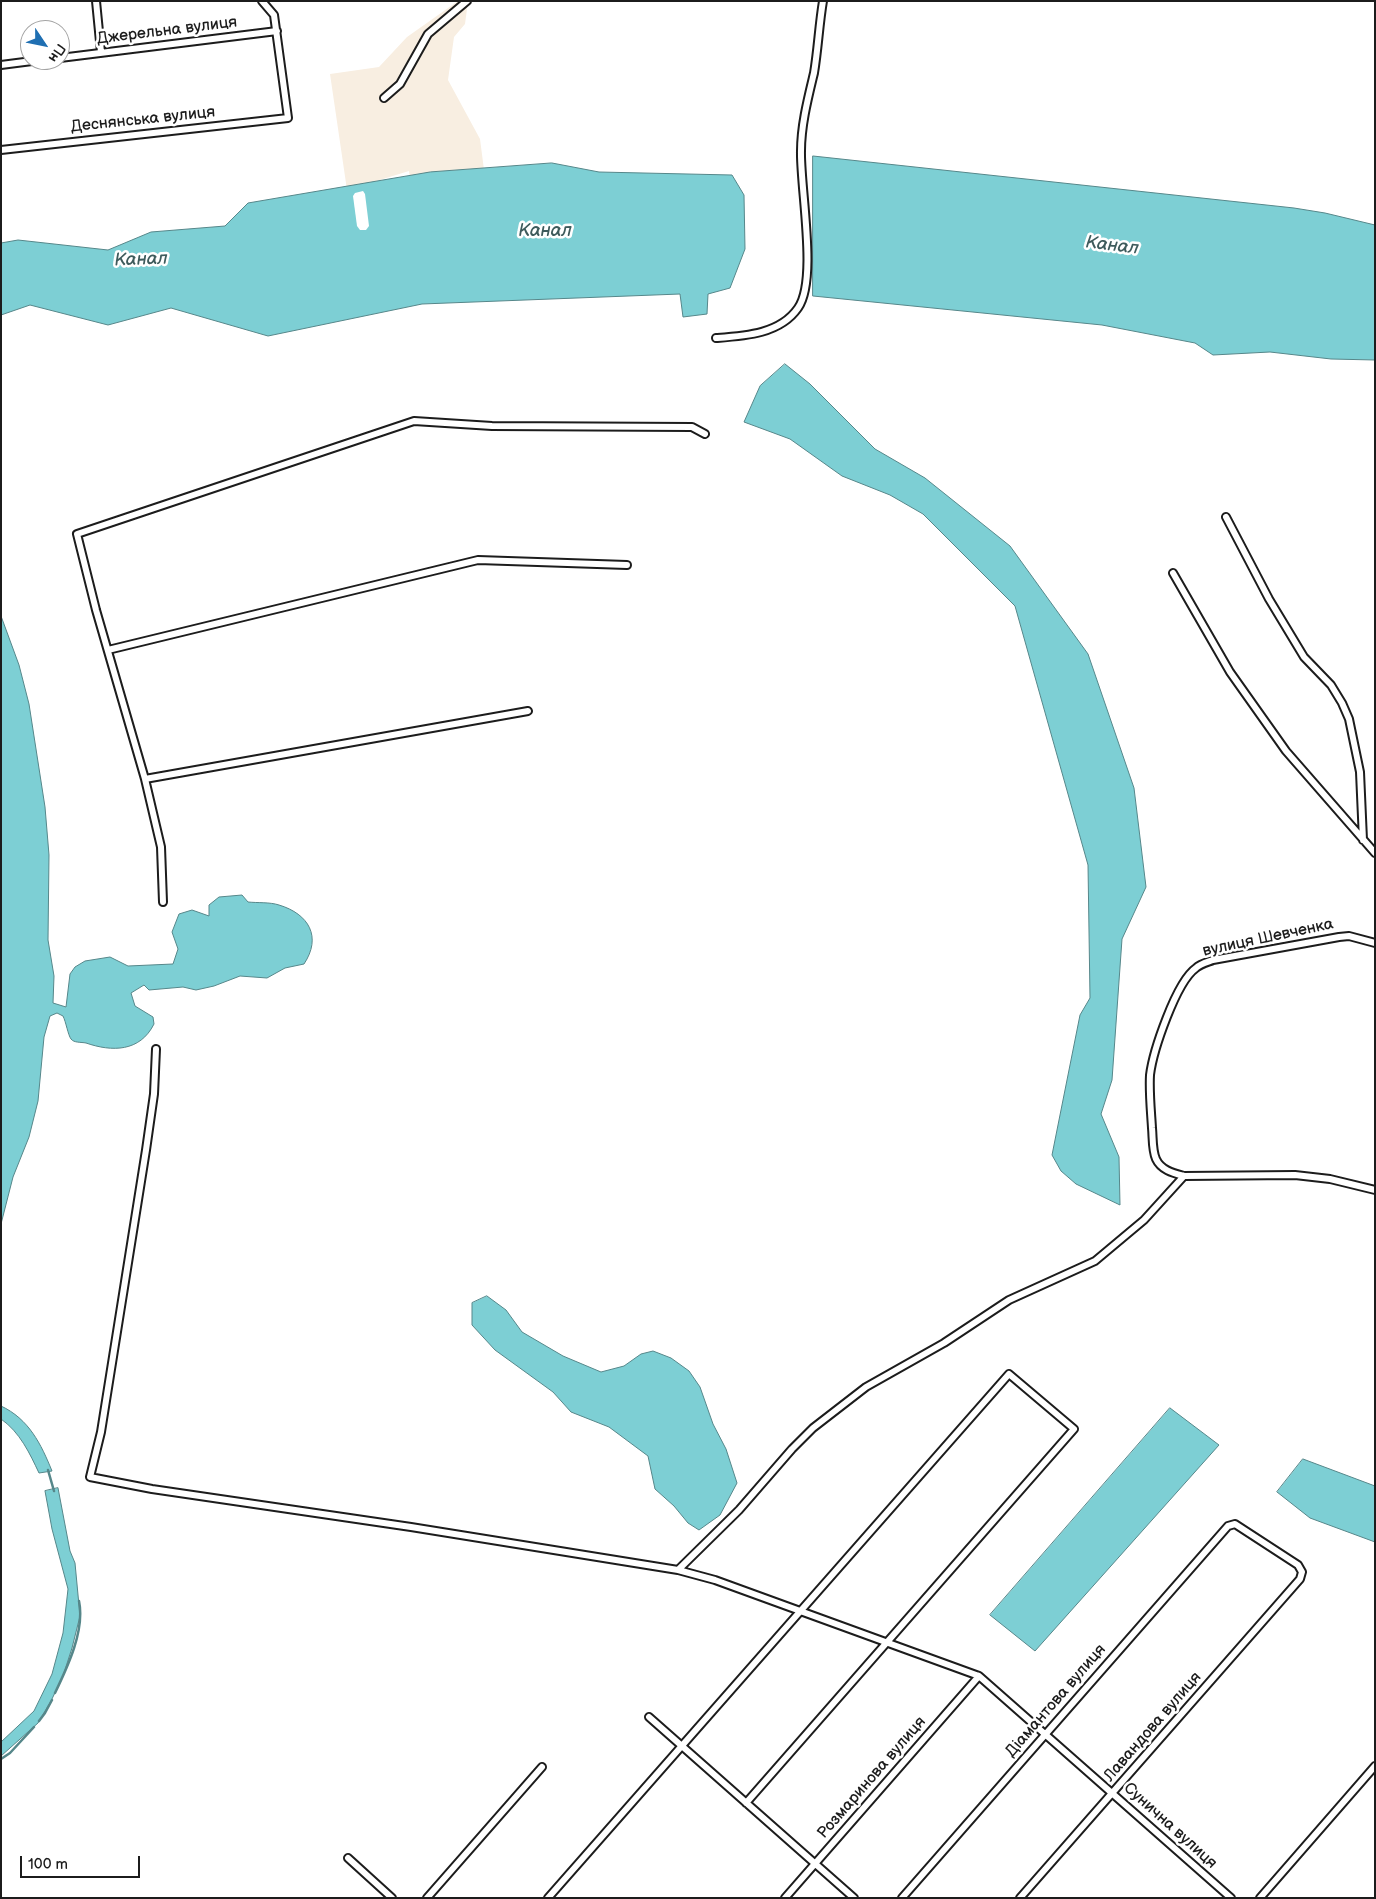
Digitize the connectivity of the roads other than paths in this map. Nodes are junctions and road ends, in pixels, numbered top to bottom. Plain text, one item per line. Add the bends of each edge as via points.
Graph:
1 (96, 1) edge
2 (262, 1) edge
3 (467, 1) edge
4 (823, 1) edge
5 (277, 31) junction
6 (101, 52) junction
7 (70, 57) edge
8 (20, 63) edge
9 (1, 65) edge
10 (384, 98) dead end
11 (1, 150) edge
12 (716, 338) dead end
13 (705, 434) dead end
14 (1226, 517) dead end
15 (627, 565) dead end
16 (1173, 573) dead end
17 (108, 650) junction
18 (528, 711) dead end
19 (145, 779) junction
20 (1363, 840) junction
21 (1375, 853) edge
22 (163, 902) dead end
23 (1375, 943) edge
24 (156, 1049) dead end
25 (1184, 1176) junction
26 (1375, 1190) edge
27 (678, 1570) junction
28 (1302, 1572) joint
29 (799, 1612) junction
30 (886, 1642) junction
31 (979, 1676) junction
32 (649, 1717) dead end
33 (1046, 1734) junction
34 (682, 1746) junction
35 (1375, 1766) edge
36 (542, 1767) dead end
37 (1112, 1793) junction
38 (746, 1803) junction
39 (348, 1858) dead end
40 (816, 1864) junction
41 (392, 1898) edge
42 (428, 1898) edge
43 (548, 1898) edge
44 (786, 1898) edge
45 (854, 1898) edge
46 (902, 1898) edge
47 (1020, 1898) edge
48 (1230, 1898) edge
49 (1260, 1898) edge

1 - 6 street
2 - 5 street via 274,15
3 - 10 street via 428,34 400,84
4 - 12 street via 801,151 808,275 800,306 788,320 766,331
5 - 6 street, Джерельна вулиця
5 - 11 street, Деснянська вулиця via 288,118
6 - 7 street, Джерельна вулиця
8 - 9 street
13 - 17 street via 692,427 492,426 414,421 77,534
14 - 20 street via 1304,657 1331,685 1349,719 1360,772
15 - 17 street via 478,560
16 - 20 street via 1230,672 1280,743
17 - 19 street
18 - 19 street
19 - 22 street via 161,847
20 - 21 street
23 - 25 street, вулиця Шевченка via 1349,936 1338,937 1213,960 1196,967 1186,979 1177,993 1150,1076 1156,1158 1162,1167
24 - 27 street via 146,1150 101,1432 90,1476 152,1489
25 - 26 street via 1295,1175 1330,1179
25 - 27 street via 1144,1220 1095,1261 1009,1300 944,1343 866,1387 813,1428 739,1510
27 - 29 street via 715,1580
28 - 33 street, Діамантова вулиця via 1298,1564 1231,1524
28 - 37 street, Лавандова вулиця via 1300,1579
29 - 30 street
29 - 30 street via 1009,1374 1074,1429
29 - 34 street
30 - 31 street
30 - 38 street
31 - 33 street, Сунична вулиця
31 - 40 street, Розмаринова вулиця
32 - 34 street
33 - 37 street, Сунична вулиця
33 - 46 street, Діамантова вулиця
34 - 38 street
34 - 43 street
35 - 49 street
36 - 42 street
37 - 47 street, Лавандова вулиця
37 - 48 street, Сунична вулиця
38 - 40 street
39 - 41 street
40 - 44 street, Розмаринова вулиця
40 - 45 street

